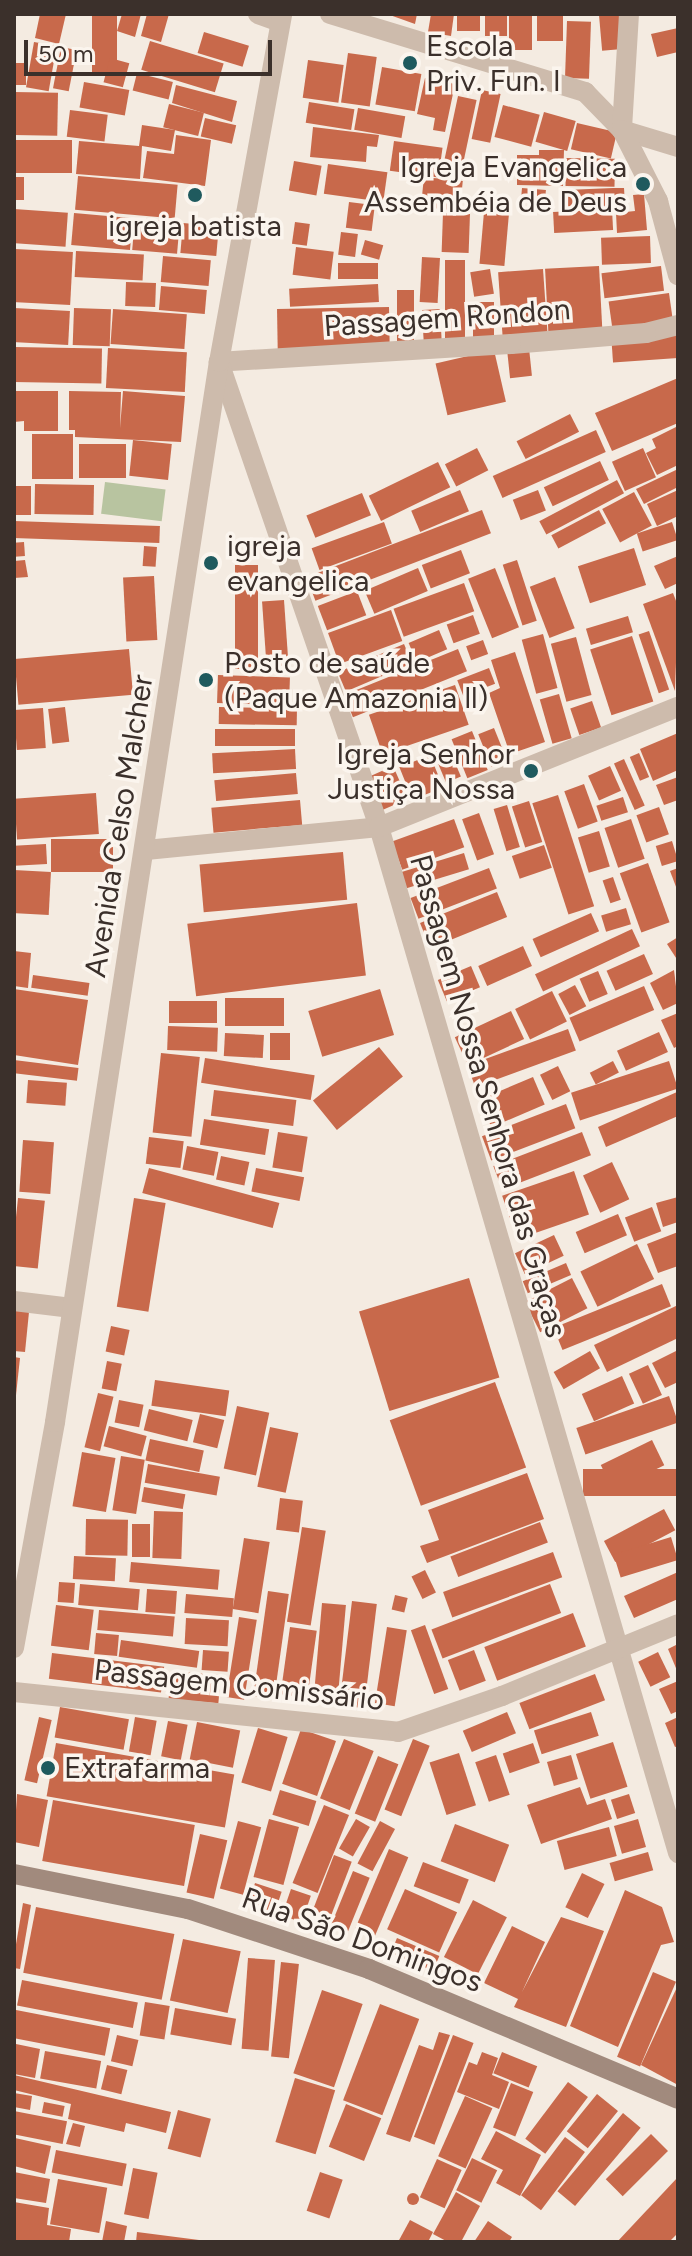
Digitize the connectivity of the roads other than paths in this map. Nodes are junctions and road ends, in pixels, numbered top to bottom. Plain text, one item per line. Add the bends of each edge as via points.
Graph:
1 (258, 14) edge
2 (330, 14) edge
3 (629, 14) edge
4 (281, 18) edge
5 (622, 130) junction
6 (678, 147) edge
7 (678, 275) edge
8 (678, 325) edge
9 (219, 362) junction
10 (678, 707) edge
11 (379, 827) junction
12 (146, 850) junction
13 (14, 1301) edge
14 (72, 1308) junction
15 (678, 1624) edge
16 (14, 1648) edge
17 (615, 1650) junction
18 (14, 1692) edge
19 (678, 1853) edge
20 (14, 1874) edge
21 (678, 2099) edge

1 - 4 street
2 - 5 street via 585,92
3 - 5 street
4 - 9 street, Avenida Celso Malcher
5 - 6 street
5 - 7 street via 658,201
8 - 9 street, Passagem Rondon via 646,333 468,348
9 - 11 street, Passagem Nossa Senhora das Graças
9 - 12 street, Avenida Celso Malcher
10 - 11 street
11 - 12 street
11 - 17 street, Passagem Nossa Senhora das Graças
12 - 14 street, Avenida Celso Malcher
13 - 14 street
14 - 16 street, Avenida Celso Malcher
15 - 17 street, Passagem Comissário
17 - 18 street, Passagem Comissário via 398,1732
17 - 19 street, Passagem Nossa Senhora das Graças
20 - 21 street, Rua São Domingos via 188,1909 369,1969

